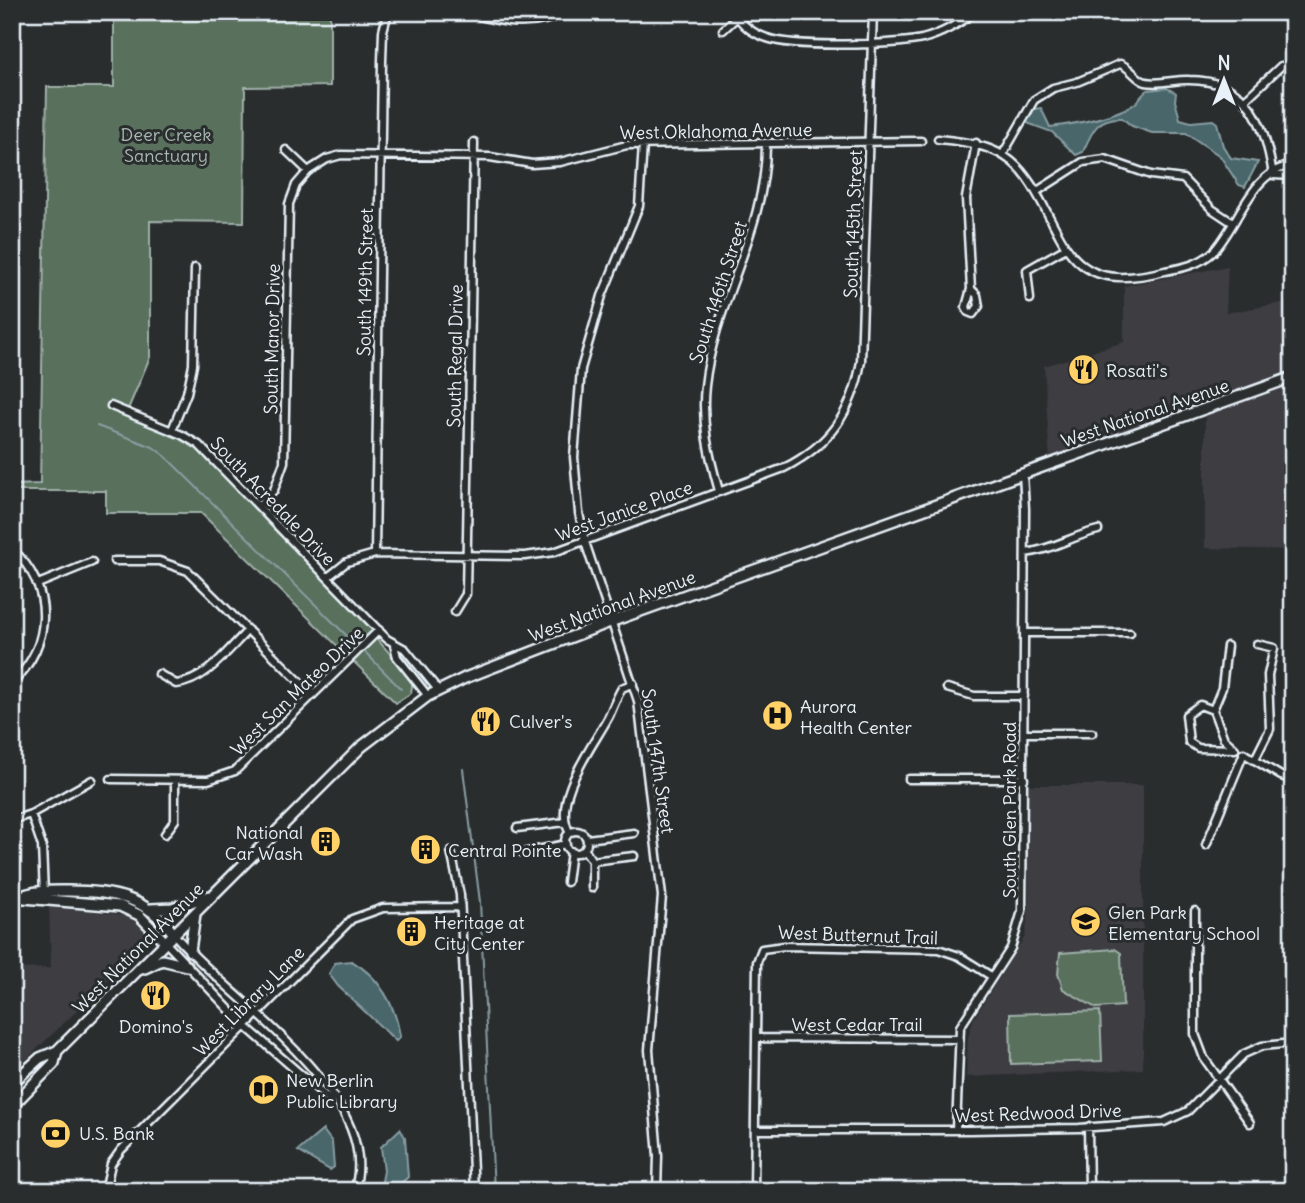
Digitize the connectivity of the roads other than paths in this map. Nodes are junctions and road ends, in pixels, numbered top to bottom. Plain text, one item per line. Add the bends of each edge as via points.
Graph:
1 (388, 12) edge
2 (466, 12) edge
3 (566, 12) edge
4 (873, 12) edge
5 (975, 12) edge
6 (736, 15) edge
7 (723, 30) dead end
8 (870, 42) junction
9 (1281, 66) dead end
10 (1245, 100) junction
11 (938, 139) dead end
12 (922, 141) dead end
13 (474, 142) dead end
14 (870, 142) junction
15 (766, 143) junction
16 (976, 143) junction
17 (643, 144) junction
18 (286, 150) dead end
19 (1003, 154) junction
20 (381, 155) junction
21 (473, 157) junction
22 (1293, 165) edge
23 (308, 171) junction
24 (1273, 175) junction
25 (1293, 176) edge
26 (1036, 192) junction
27 (1233, 223) junction
28 (1066, 248) junction
29 (195, 268) dead end
30 (971, 289) dead end
31 (1030, 299) dead end
32 (1293, 377) edge
33 (111, 405) dead end
34 (172, 430) junction
35 (834, 431) joint
36 (1023, 473) junction
37 (719, 491) junction
38 (259, 506) junction
39 (1098, 530) dead end
40 (585, 542) junction
41 (12, 549) edge
42 (1025, 553) junction
43 (375, 554) junction
44 (466, 555) junction
45 (114, 561) dead end
46 (92, 562) dead end
47 (328, 578) junction
48 (38, 584) junction
49 (455, 612) dead end
50 (610, 622) junction
51 (248, 630) junction
52 (379, 630) junction
53 (1024, 633) junction
54 (1130, 633) dead end
55 (1257, 644) dead end
56 (394, 645) junction
57 (1227, 646) dead end
58 (159, 674) dead end
59 (12, 683) edge
60 (633, 683) junction
61 (947, 688) dead end
62 (439, 691) junction
63 (313, 695) junction
64 (428, 696) junction
65 (1024, 696) junction
66 (1213, 710) junction
67 (1024, 733) junction
68 (1092, 733) dead end
69 (1235, 749) junction
70 (1244, 753) junction
71 (1255, 759) junction
72 (111, 779) dead end
73 (909, 779) dead end
74 (1024, 779) junction
75 (92, 780) dead end
76 (176, 780) junction
77 (1293, 780) edge
78 (32, 814) junction
79 (12, 820) edge
80 (565, 822) junction
81 (517, 828) dead end
82 (569, 833) junction
83 (634, 833) dead end
84 (165, 834) dead end
85 (587, 839) junction
86 (566, 844) junction
87 (1206, 845) dead end
88 (584, 849) junction
89 (451, 851) dead end
90 (571, 851) junction
91 (523, 853) dead end
92 (634, 856) dead end
93 (592, 861) junction
94 (567, 882) dead end
95 (592, 888) dead end
96 (44, 896) junction
97 (211, 896) junction
98 (16, 897) edge
99 (460, 907) junction
100 (150, 909) junction
101 (1195, 911) dead end
102 (196, 912) junction
103 (174, 934) junction
104 (165, 942) junction
105 (190, 951) junction
106 (187, 966) junction
107 (991, 976) junction
108 (129, 979) junction
109 (257, 1013) junction
110 (244, 1025) junction
111 (757, 1038) junction
112 (958, 1039) junction
113 (1293, 1043) edge
114 (57, 1051) junction
115 (1219, 1079) junction
116 (12, 1083) edge
117 (338, 1105) junction
118 (12, 1106) edge
119 (1250, 1123) dead end
120 (1088, 1127) junction
121 (755, 1130) junction
122 (956, 1130) junction
123 (105, 1191) edge
124 (354, 1191) edge
125 (474, 1191) edge
126 (657, 1191) edge
127 (754, 1191) edge
128 (1089, 1191) edge

1 - 20 street, South 149th Street via 382,61
2 - 3 street via 514,24
4 - 8 street, South 145th Street
5 - 8 street via 929,37
6 - 7 street
6 - 8 street via 757,34 776,41
8 - 14 street, South 145th Street
9 - 10 street
10 - 19 street via 1204,81 1142,82 1133,71 1116,64 1034,100
10 - 24 street via 1266,135
11 - 16 street
12 - 14 street, West Oklahoma Avenue
13 - 21 street, South Regal Drive
14 - 15 street, West Oklahoma Avenue
14 - 35 street, South 145th Street via 861,361 849,405
15 - 17 street, West Oklahoma Avenue
15 - 37 street, South 146th Street via 760,206 706,373 706,436
16 - 19 street
16 - 30 street via 966,198
17 - 21 street, West Oklahoma Avenue via 550,163
17 - 40 street, South 147th Street via 639,206 592,324 577,397 575,485
18 - 23 street
19 - 26 street via 1022,170
20 - 21 street, West Oklahoma Avenue
20 - 23 street, West Oklahoma Avenue via 334,156
20 - 43 street, South 149th Street
21 - 44 street, South Regal Drive
22 - 24 street via 1277,168
23 - 38 street, South Manor Drive via 296,185 288,212 284,462 274,491
24 - 25 street
24 - 27 street via 1253,192
26 - 27 street via 1083,162 1105,159 1145,174 1183,179
26 - 28 street
27 - 28 street via 1222,242 1202,260 1139,277 1103,276 1083,266
28 - 31 street via 1027,270
29 - 34 street via 193,365
32 - 36 main road, West National Avenue
33 - 34 street, South Acredale Drive
34 - 38 street, South Acredale Drive via 199,445
35 - 37 street, West Janice Place via 795,462
36 - 42 street, South Glen Park Road
36 - 50 main road, West National Avenue
37 - 40 street, West Janice Place
38 - 47 street, South Acredale Drive
39 - 42 street via 1074,536 1050,550
40 - 44 street, West Janice Place via 538,555
40 - 50 street, South 147th Street
41 - 48 street
42 - 53 street, South Glen Park Road
43 - 44 street, West Janice Place
43 - 47 street, West Janice Place via 346,562
44 - 49 street, South Regal Drive via 465,600
45 - 51 street via 159,561 178,566
46 - 48 street
47 - 52 street, South Acredale Drive
48 - 59 street via 44,604 41,638 28,666
50 - 60 street, South 147th Street
50 - 62 main road, West National Avenue
51 - 58 street via 190,681 170,683
51 - 63 street
52 - 56 street, South Acredale Drive
52 - 63 street, West San Mateo Drive
53 - 54 street
53 - 65 street, South Glen Park Road
55 - 71 street via 1274,649 1268,675 1270,729
56 - 62 street, South Acredale Drive via 405,649
56 - 64 street, South Acredale Drive via 397,657
57 - 66 street via 1222,688
60 - 80 street via 622,688 579,768
60 - 126 street, South 147th Street via 662,896 649,1050
61 - 65 street via 974,696
62 - 64 main road, West National Avenue
63 - 76 street, West San Mateo Drive via 235,771 208,780
64 - 97 main road, West National Avenue via 361,747
65 - 67 street, South Glen Park Road
66 - 69 street via 1224,739
66 - 69 street via 1199,705 1187,712 1189,742 1198,748
67 - 68 street
67 - 74 street, South Glen Park Road
69 - 70 street
70 - 71 street
70 - 87 street
71 - 77 street
72 - 76 street, West San Mateo Drive
73 - 74 street
74 - 107 street, South Glen Park Road via 1021,921 1011,948
75 - 78 street
76 - 84 street via 175,820
78 - 79 street
78 - 96 street via 42,846
80 - 81 street
80 - 82 street
82 - 85 street via 580,831
82 - 86 street
83 - 85 street
85 - 88 street
86 - 90 street
86 - 91 street
88 - 90 street
88 - 93 street
89 - 99 street
90 - 94 street
92 - 93 street
93 - 95 street
96 - 98 main road
96 - 100 main road via 107,891
96 - 104 main road via 127,908
97 - 100 main road via 172,908
97 - 102 main road, West National Avenue
99 - 109 street, West Library Lane via 383,908 361,914
99 - 125 street
100 - 103 main road
101 - 115 street via 1193,1024 1198,1047
102 - 103 main road, West National Avenue
102 - 105 main road
103 - 104 main road, West National Avenue
103 - 105 street
104 - 106 street
104 - 108 main road, West National Avenue
105 - 109 street
106 - 108 main road via 168,960 156,962
106 - 110 street
107 - 111 street, West Butternut Trail via 959,956 925,947 765,947 757,962
107 - 112 street, South Glen Park Road via 967,1012
108 - 114 main road, West National Avenue
109 - 110 street, West Library Lane
109 - 117 street via 310,1066
110 - 117 street
110 - 123 street, West Library Lane via 121,1150 111,1164
111 - 112 street, West Cedar Trail
111 - 121 street
112 - 122 street, South Glen Park Road
113 - 115 street, West Redwood Drive via 1251,1050
114 - 116 main road, West National Avenue via 40,1058
114 - 118 main road, West National Avenue via 54,1063
115 - 119 street
115 - 120 street, West Redwood Drive via 1188,1111 1170,1120
117 - 124 street via 352,1127 359,1155
120 - 122 street, West Redwood Drive
120 - 128 street
121 - 122 street, West Redwood Drive
121 - 127 street

